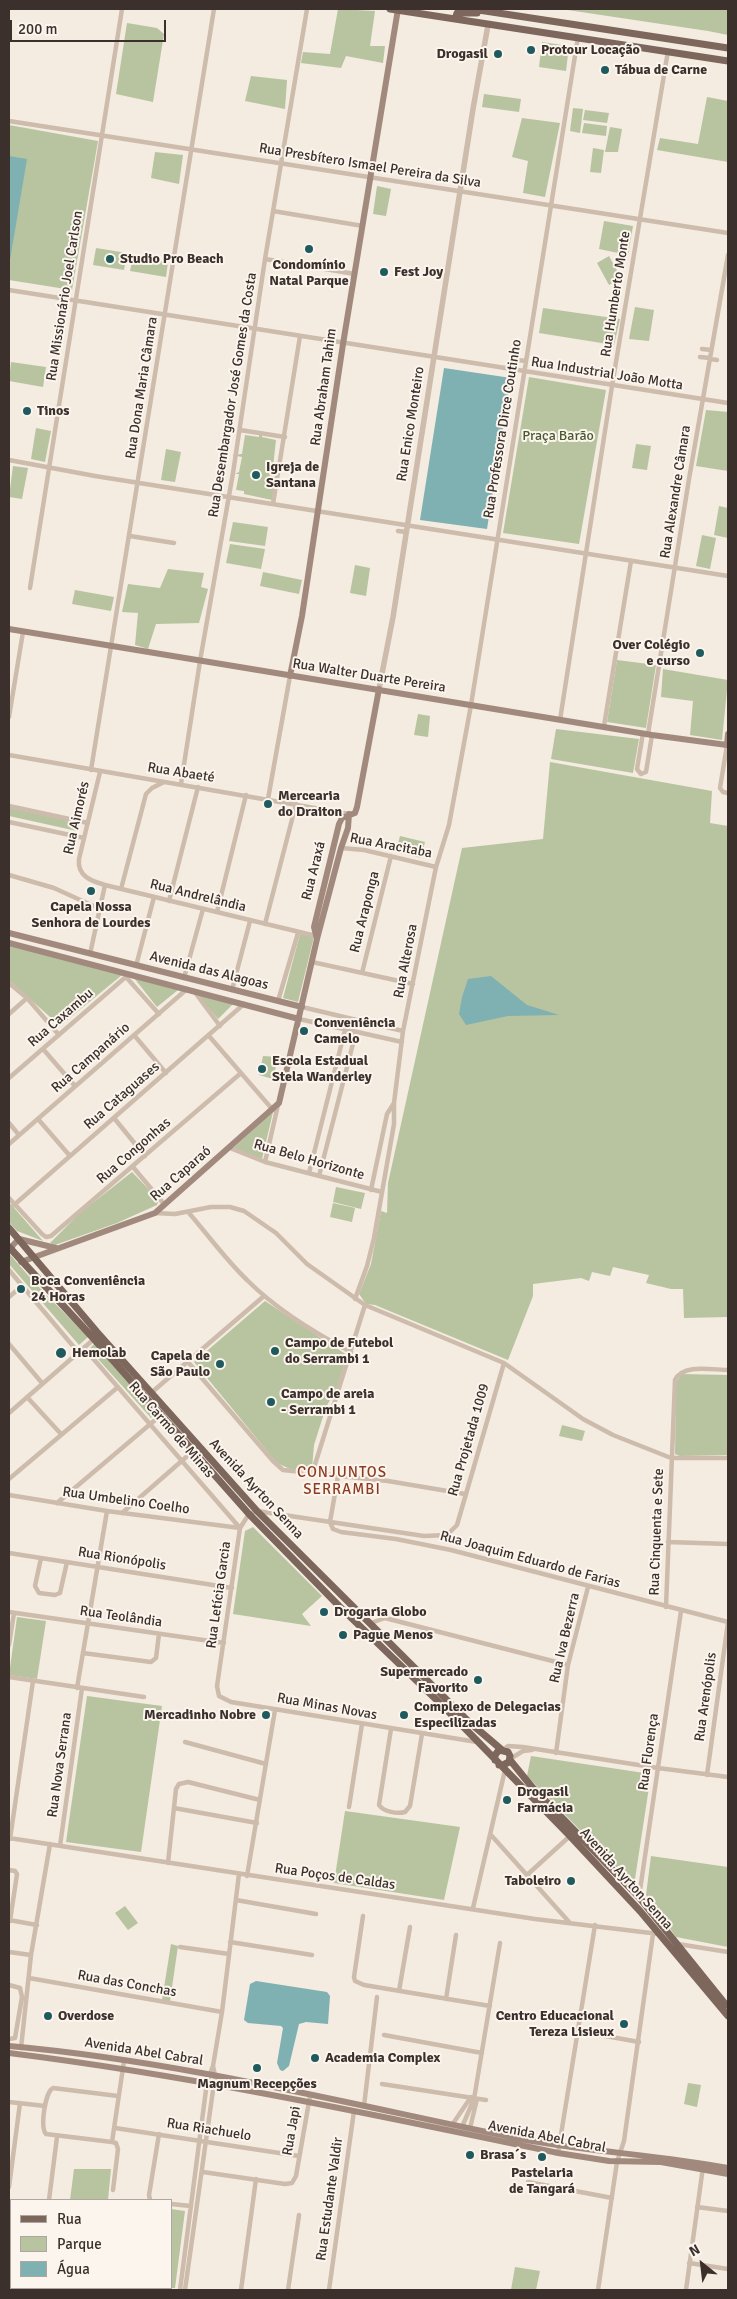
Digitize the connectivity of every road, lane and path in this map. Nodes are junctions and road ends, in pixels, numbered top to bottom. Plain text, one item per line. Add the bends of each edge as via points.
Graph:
1 (122, 9) edge
2 (214, 9) edge
3 (307, 9) edge
4 (395, 9) edge
5 (472, 9) edge
6 (494, 12) junction
7 (455, 18) junction
8 (488, 25) junction
9 (578, 37) junction
10 (728, 48) edge
11 (668, 51) junction
12 (728, 61) edge
13 (9, 121) edge
14 (102, 135) junction
15 (192, 149) junction
16 (281, 164) junction
17 (371, 178) junction
18 (461, 191) junction
19 (550, 205) junction
20 (273, 211) junction
21 (640, 219) junction
22 (363, 226) junction
23 (728, 233) edge
24 (728, 255) edge
25 (265, 259) junction
26 (355, 274) junction
27 (9, 290) edge
28 (76, 300) junction
29 (166, 315) junction
30 (255, 329) junction
31 (300, 336) junction
32 (342, 344) junction
33 (702, 349) dead end
34 (711, 350) junction
35 (700, 357) dead end
36 (434, 358) junction
37 (710, 358) junction
38 (517, 360) dead end
39 (717, 360) dead end
40 (526, 361) junction
41 (524, 373) junction
42 (612, 386) junction
43 (703, 400) junction
44 (728, 404) edge
45 (240, 430) junction
46 (285, 437) junction
47 (9, 460) edge
48 (49, 468) junction
49 (138, 482) junction
50 (229, 497) junction
51 (273, 504) junction
52 (317, 512) junction
53 (407, 529) junction
54 (398, 531) dead end
55 (130, 536) junction
56 (496, 538) junction
57 (174, 543) dead end
58 (586, 553) junction
59 (631, 560) junction
60 (675, 567) junction
61 (728, 576) edge
62 (30, 588) dead end
63 (9, 629) edge
64 (23, 632) junction
65 (112, 646) junction
66 (200, 661) junction
67 (290, 676) junction
68 (379, 689) junction
69 (471, 705) junction
70 (9, 717) edge
71 (560, 720) junction
72 (604, 726) junction
73 (648, 734) junction
74 (728, 736) edge
75 (727, 745) junction
76 (9, 756) edge
77 (91, 770) junction
78 (100, 772) junction
79 (165, 781) junction
80 (181, 784) junction
81 (198, 787) junction
82 (728, 793) edge
83 (246, 795) junction
84 (268, 799) junction
85 (296, 804) junction
86 (9, 806) edge
87 (349, 817) junction
88 (9, 822) edge
89 (88, 823) junction
90 (449, 825) joint
91 (336, 834) junction
92 (344, 837) junction
93 (84, 838) junction
94 (340, 848) junction
95 (391, 856) junction
96 (436, 866) junction
97 (79, 869) joint
98 (9, 875) edge
99 (105, 885) junction
100 (121, 889) junction
101 (154, 897) junction
102 (168, 901) junction
103 (100, 909) junction
104 (203, 909) junction
105 (217, 912) junction
106 (250, 921) junction
107 (265, 924) junction
108 (298, 932) junction
109 (9, 933) edge
110 (317, 937) junction
111 (9, 943) edge
112 (90, 954) junction
113 (312, 962) junction
114 (136, 966) junction
115 (145, 968) junction
116 (362, 973) junction
117 (127, 976) junction
118 (143, 978) junction
119 (184, 978) junction
120 (9, 983) edge
121 (413, 984) junction
122 (217, 986) junction
123 (190, 990) junction
124 (232, 990) junction
125 (215, 996) junction
126 (27, 998) junction
127 (278, 1001) junction
128 (244, 1004) junction
129 (302, 1007) junction
130 (9, 1014) edge
131 (159, 1014) junction
132 (299, 1019) junction
133 (220, 1026) junction
134 (345, 1030) junction
135 (403, 1031) junction
136 (356, 1032) junction
137 (59, 1035) junction
138 (134, 1036) junction
139 (209, 1036) junction
140 (402, 1042) junction
141 (43, 1049) junction
142 (166, 1073) junction
143 (241, 1073) junction
144 (9, 1078) edge
145 (75, 1086) junction
146 (279, 1103) junction
147 (394, 1103) junction
148 (272, 1110) junction
149 (114, 1118) junction
150 (38, 1119) junction
151 (9, 1123) edge
152 (19, 1135) junction
153 (9, 1144) edge
154 (230, 1148) junction
155 (70, 1156) junction
156 (145, 1156) junction
157 (265, 1162) junction
158 (133, 1166) junction
159 (309, 1174) junction
160 (319, 1176) junction
161 (371, 1190) junction
162 (382, 1192) junction
163 (9, 1198) edge
164 (14, 1204) junction
165 (164, 1204) junction
166 (155, 1213) junction
167 (189, 1213) junction
168 (9, 1228) edge
169 (19, 1240) junction
170 (10, 1248) edge
171 (56, 1248) junction
172 (32, 1257) junction
173 (21, 1262) junction
174 (9, 1270) edge
175 (22, 1286) junction
176 (264, 1296) junction
177 (9, 1297) edge
178 (355, 1299) junction
179 (365, 1305) junction
180 (94, 1339) junction
181 (9, 1344) edge
182 (84, 1348) junction
183 (78, 1352) junction
184 (351, 1352) junction
185 (188, 1362) junction
186 (504, 1363) junction
187 (728, 1370) edge
188 (42, 1383) junction
189 (118, 1386) junction
190 (152, 1393) junction
191 (27, 1397) junction
192 (9, 1413) edge
193 (161, 1415) junction
194 (151, 1424) junction
195 (61, 1434) junction
196 (192, 1452) junction
197 (671, 1458) junction
198 (728, 1458) edge
199 (182, 1460) junction
200 (211, 1460) junction
201 (205, 1466) junction
202 (312, 1474) junction
203 (338, 1476) junction
204 (9, 1479) edge
205 (465, 1494) junction
206 (9, 1495) edge
207 (57, 1503) junction
208 (107, 1511) junction
209 (257, 1511) junction
210 (122, 1513) junction
211 (249, 1514) junction
212 (330, 1522) junction
213 (457, 1524) joint
214 (240, 1528) junction
215 (668, 1542) junction
216 (728, 1544) edge
217 (9, 1553) edge
218 (41, 1558) junction
219 (66, 1562) junction
220 (96, 1566) junction
221 (588, 1587) junction
222 (232, 1588) junction
223 (666, 1607) junction
224 (681, 1611) junction
225 (11, 1612) edge
226 (728, 1622) edge
227 (371, 1623) junction
228 (87, 1624) junction
229 (159, 1634) junction
230 (224, 1643) junction
231 (9, 1644) edge
232 (83, 1653) junction
233 (570, 1653) junction
234 (576, 1654) dead end
235 (665, 1664) dead end
236 (568, 1665) junction
237 (672, 1665) junction
238 (9, 1677) edge
239 (33, 1681) junction
240 (218, 1681) joint
241 (79, 1688) junction
242 (144, 1698) dead end
243 (248, 1699) dead end
244 (247, 1706) junction
245 (275, 1710) junction
246 (362, 1724) junction
247 (465, 1724) junction
248 (391, 1729) junction
249 (422, 1734) junction
250 (460, 1739) junction
251 (185, 1742) dead end
252 (479, 1743) junction
253 (505, 1748) junction
254 (539, 1750) junction
255 (556, 1753) junction
256 (510, 1759) junction
257 (266, 1764) junction
258 (500, 1765) junction
259 (658, 1768) junction
260 (707, 1775) junction
261 (728, 1776) edge
262 (260, 1800) junction
263 (349, 1807) dead end
264 (174, 1808) junction
265 (256, 1823) junction
266 (491, 1835) junction
267 (570, 1836) junction
268 (9, 1838) edge
269 (50, 1844) junction
270 (60, 1846) junction
271 (168, 1863) junction
272 (9, 1870) edge
273 (240, 1875) junction
274 (526, 1875) junction
275 (247, 1876) junction
276 (638, 1897) junction
277 (238, 1900) junction
278 (473, 1908) junction
279 (316, 1914) dead end
280 (364, 1916) dead end
281 (9, 1920) edge
282 (570, 1922) junction
283 (37, 1925) junction
284 (596, 1925) junction
285 (410, 1927) dead end
286 (656, 1934) junction
287 (456, 1935) dead end
288 (232, 1942) junction
289 (500, 1943) dead end
290 (678, 1944) junction
291 (180, 1947) dead end
292 (9, 1952) edge
293 (728, 1952) edge
294 (229, 1954) junction
295 (31, 1955) junction
296 (312, 1955) dead end
297 (29, 1978) junction
298 (9, 1985) edge
299 (399, 1991) junction
300 (377, 1997) dead end
301 (446, 1999) junction
302 (490, 2006) junction
303 (728, 2008) edge
304 (222, 2012) junction
305 (728, 2016) edge
306 (578, 2031) junction
307 (384, 2035) dead end
308 (9, 2039) edge
309 (639, 2042) junction
310 (9, 2046) edge
311 (21, 2051) junction
312 (9, 2053) edge
313 (482, 2053) junction
314 (123, 2064) junction
315 (212, 2075) junction
316 (207, 2082) junction
317 (214, 2084) junction
318 (382, 2084) dead end
319 (118, 2096) junction
320 (309, 2099) junction
321 (474, 2099) junction
322 (486, 2100) dead end
323 (9, 2102) edge
324 (20, 2103) junction
325 (45, 2106) junction
326 (363, 2110) junction
327 (354, 2111) junction
328 (452, 2125) junction
329 (462, 2127) junction
330 (115, 2128) junction
331 (470, 2128) junction
332 (158, 2134) junction
333 (57, 2137) junction
334 (199, 2140) junction
335 (207, 2141) junction
336 (112, 2142) junction
337 (559, 2150) junction
338 (621, 2152) junction
339 (299, 2156) junction
340 (617, 2162) junction
341 (703, 2166) junction
342 (728, 2168) edge
343 (203, 2172) junction
344 (728, 2174) edge
345 (256, 2179) junction
346 (528, 2182) dead end
347 (9, 2187) edge
348 (113, 2190) dead end
349 (612, 2198) junction
350 (49, 2199) edge
351 (150, 2199) edge
352 (172, 2204) edge
353 (191, 2206) junction
354 (697, 2207) junction
355 (728, 2211) edge
356 (299, 2215) dead end
357 (689, 2263) junction
358 (728, 2269) edge
359 (180, 2290) edge
360 (185, 2290) edge
361 (241, 2290) edge
362 (288, 2290) edge
363 (329, 2290) edge
364 (598, 2290) edge
365 (686, 2290) edge

1 - 14 street, Rua Missionário Joel Carlson
2 - 15 street, Rua Dona Maria Câmara
3 - 16 street, Rua Desembargador José Gomes da Costa
4 - 7 main road
4 - 17 main road, Rua Abraham Tahim
5 - 6 main road
6 - 7 main road via 460,12
6 - 10 main road
7 - 8 main road
8 - 9 main road
8 - 18 street, Rua Enico Monteiro
9 - 11 main road
9 - 19 street, Rua Professora Dirce Coutinho
11 - 12 main road
11 - 21 street, Rua Humberto Monte
13 - 14 street, Rua Presbítero Ismael Pereira da Silva
14 - 15 street, Rua Presbítero Ismael Pereira da Silva
14 - 28 street, Rua Missionário Joel Carlson
15 - 16 street, Rua Presbítero Ismael Pereira da Silva
15 - 29 street, Rua Dona Maria Câmara
16 - 17 street, Rua Presbítero Ismael Pereira da Silva
16 - 20 street, Rua Desembargador José Gomes da Costa
17 - 18 street, Rua Presbítero Ismael Pereira da Silva
17 - 22 main road, Rua Abraham Tahim
18 - 19 street, Rua Presbítero Ismael Pereira da Silva
18 - 36 street, Rua Enico Monteiro
19 - 21 street, Rua Presbítero Ismael Pereira da Silva
19 - 40 street, Rua Professora Dirce Coutinho
20 - 22 street
20 - 25 street, Rua Desembargador José Gomes da Costa
21 - 23 street, Rua Presbítero Ismael Pereira da Silva
21 - 42 street, Rua Humberto Monte
22 - 26 main road, Rua Abraham Tahim
24 - 34 street, Rua Alexandre Câmara
25 - 26 street
25 - 30 street, Rua Desembargador José Gomes da Costa
26 - 32 main road, Rua Abraham Tahim
27 - 28 street, Rua Industrial João Motta
28 - 29 street, Rua Industrial João Motta
28 - 48 street, Rua Missionário Joel Carlson
29 - 30 street, Rua Industrial João Motta
29 - 49 street, Rua Dona Maria Câmara
30 - 31 street, Rua Industrial João Motta
30 - 45 street, Rua Desembargador José Gomes da Costa
31 - 32 street, Rua Industrial João Motta
31 - 46 street
32 - 36 street, Rua Industrial João Motta
32 - 52 main road, Rua Abraham Tahim
33 - 34 street
34 - 37 street, Rua Alexandre Câmara
35 - 37 street
36 - 41 street, Rua Industrial João Motta
36 - 53 street, Rua Enico Monteiro
37 - 39 street
37 - 43 street, Rua Alexandre Câmara
38 - 40 street
40 - 41 street, Rua Professora Dirce Coutinho
41 - 42 street, Rua Industrial João Motta
41 - 56 street, Rua Professora Dirce Coutinho
42 - 43 street, Rua Industrial João Motta
42 - 58 street, Rua Humberto Monte
43 - 44 street, Rua Industrial João Motta
43 - 60 street, Rua Alexandre Câmara
45 - 46 street
45 - 50 street, Rua Desembargador José Gomes da Costa
46 - 51 street
47 - 48 street
48 - 49 street
48 - 62 street, Rua Missionário Joel Carlson
49 - 50 street
49 - 55 street, Rua Dona Maria Câmara
50 - 51 street
50 - 66 street, Rua Desembargador José Gomes da Costa
51 - 52 street
52 - 53 street
52 - 67 main road, Rua Abraham Tahim via 313,568
53 - 54 street
53 - 56 street
53 - 68 street, Rua Enico Monteiro
55 - 57 street
55 - 65 street, Rua Dona Maria Câmara
56 - 58 street
56 - 69 street, Rua Professora Dirce Coutinho
58 - 59 street
58 - 71 street, Rua Humberto Monte
59 - 60 street
59 - 72 street
60 - 61 street
60 - 73 street, Rua Alexandre Câmara
63 - 64 main road, Rua Walter Duarte Pereira
64 - 65 main road, Rua Walter Duarte Pereira
64 - 70 street
65 - 66 main road, Rua Walter Duarte Pereira
65 - 77 street, Rua Dona Maria Câmara
66 - 67 main road, Rua Walter Duarte Pereira
66 - 80 street, Rua Desembargador José Gomes da Costa
67 - 68 main road, Rua Walter Duarte Pereira
67 - 84 street, Rua Abraham Tahim
68 - 69 main road, Rua Walter Duarte Pereira
68 - 87 main road, Rua Enico Monteiro via 357,807
69 - 71 main road, Rua Walter Duarte Pereira
69 - 90 street, Rua Professora Dirce Coutinho
71 - 72 main road, Rua Walter Duarte Pereira
72 - 73 main road, Rua Walter Duarte Pereira
73 - 73 street via 637,769 640,774 646,772
73 - 75 main road, Rua Walter Duarte Pereira
74 - 75 main road
75 - 82 street via 721,790
76 - 77 street, Rua Abaeté
77 - 78 street, Rua Abaeté
78 - 79 street, Rua Abaeté
78 - 89 street, Rua Aimorés
79 - 80 street, Rua Abaeté
79 - 100 street via 146,794
80 - 81 street, Rua Abaeté
81 - 83 street, Rua Abaeté
81 - 102 street
83 - 84 street, Rua Abaeté
83 - 105 street
84 - 85 street, Rua Abaeté
85 - 87 street, Rua Abaeté
85 - 107 street
86 - 89 street
87 - 91 main road, Rua Araxá via 341,820
87 - 92 main road, Rua Araxá
88 - 93 street
89 - 93 street, Rua Aimorés
90 - 96 street, Rua Alterosa
91 - 92 main road
91 - 110 main road, Rua Araxá via 315,922
92 - 94 main road, Rua Araxá
93 - 97 street, Rua Aimorés
94 - 95 street, Rua Aracitaba
94 - 110 main road, Rua Araxá
95 - 96 street, Rua Aracitaba
95 - 116 street, Rua Araponga
96 - 121 street, Rua Alterosa
97 - 99 street, Rua Andrelândia via 88,879
98 - 103 street via 54,888
99 - 100 street, Rua Andrelândia
99 - 103 street
100 - 101 street, Rua Andrelândia
101 - 102 street, Rua Andrelândia
101 - 114 street
102 - 104 street, Rua Andrelândia
103 - 112 street
104 - 105 street, Rua Andrelândia
104 - 119 street
105 - 106 street, Rua Andrelândia
106 - 107 street, Rua Andrelândia
106 - 124 street
107 - 108 street, Rua Andrelândia
108 - 110 street, Rua Andrelândia
108 - 127 street
109 - 112 main road, Avenida das Alagoas
110 - 113 main road, Rua Araxá
111 - 117 main road, Avenida das Alagoas
112 - 114 main road, Avenida das Alagoas
113 - 116 street
113 - 129 main road, Rua Araxá
114 - 115 main road, Avenida das Alagoas
115 - 118 main road
115 - 119 main road, Avenida das Alagoas
116 - 121 street
117 - 118 main road, Avenida das Alagoas
117 - 131 street
117 - 137 street, Rua Caxambu
118 - 123 main road, Avenida das Alagoas
119 - 122 main road, Avenida das Alagoas
120 - 126 street
121 - 135 street, Rua Alterosa
122 - 124 main road, Avenida das Alagoas
122 - 125 main road
123 - 125 main road, Avenida das Alagoas
123 - 131 street, Rua Campanário
123 - 133 street
124 - 127 main road, Avenida das Alagoas
125 - 128 main road, Avenida das Alagoas
126 - 130 street
126 - 137 street
127 - 129 main road, Avenida das Alagoas
128 - 132 main road, Avenida das Alagoas
128 - 133 street, Rua Cataguases
129 - 132 main road, Rua Araxá
129 - 135 street, Avenida das Alagoas
131 - 138 street, Rua Campanário
132 - 134 street, Avenida das Alagoas
132 - 146 main road, Rua Araxá
133 - 139 street, Rua Cataguases
134 - 136 street, Avenida das Alagoas
134 - 159 street
135 - 140 street, Rua Alterosa
136 - 140 street, Avenida das Alagoas
136 - 160 street
137 - 141 street, Rua Caxambu
138 - 142 street
138 - 145 street, Rua Campanário
139 - 142 street, Rua Cataguases
139 - 143 street
140 - 147 street, Rua Alterosa
141 - 144 street, Rua Caxambu
141 - 145 street
142 - 149 street, Rua Cataguases
143 - 148 street
143 - 156 street, Rua Congonhas
145 - 150 street, Rua Campanário
146 - 148 main road, Rua Caparaó
146 - 157 street
147 - 161 street, Rua Alterosa via 387,1114
147 - 162 street, Rua Alterosa via 395,1117
148 - 154 main road, Rua Caparaó
149 - 155 street, Rua Cataguases
149 - 156 street
150 - 152 street, Rua Campanário
150 - 155 street
151 - 152 street
152 - 153 street, Rua Campanário
154 - 157 street, Rua Belo Horizonte
154 - 165 main road, Rua Caparaó
155 - 164 street, Rua Cataguases
156 - 158 street, Rua Congonhas
157 - 159 street, Rua Belo Horizonte
158 - 164 street, Rua Congonhas via 51,1236 46,1237 39,1231
158 - 165 street
159 - 160 street, Rua Belo Horizonte
160 - 161 street, Rua Belo Horizonte
161 - 162 street, Rua Belo Horizonte
162 - 178 street, Rua Alterosa via 367,1266
163 - 164 street
165 - 166 main road, Rua Caparaó
166 - 167 street
166 - 171 main road, Rua Caparaó
167 - 176 street via 244,1278
167 - 178 street via 211,1207 244,1211 276,1233 307,1264
168 - 169 main road, Avenida Ayrton Senna
169 - 170 main road
169 - 171 main road
169 - 172 main road, Avenida Ayrton Senna
170 - 173 main road, Avenida Ayrton Senna
171 - 172 main road, Rua Caparaó
172 - 173 main road, Rua Caparaó
172 - 190 main road, Avenida Ayrton Senna
173 - 180 main road, Avenida Ayrton Senna
174 - 175 street
175 - 177 street
175 - 183 street
176 - 184 street via 314,1332
176 - 185 street
178 - 179 street
179 - 184 street
179 - 186 street
180 - 182 street
180 - 193 main road, Avenida Ayrton Senna
181 - 188 street
182 - 183 street
182 - 189 street, Rua Carmo de Minas
183 - 188 street
184 - 202 street
185 - 190 street
185 - 202 street via 276,1465 286,1471
186 - 197 street via 583,1419
186 - 205 street, Rua Projetada 1009
187 - 197 street, Rua Cinquenta e Sete via 695,1369 679,1373
188 - 191 street
189 - 194 street, Rua Carmo de Minas
189 - 195 street
190 - 200 main road, Avenida Ayrton Senna
191 - 192 street
191 - 195 street
193 - 194 street
193 - 196 main road, Avenida Ayrton Senna
194 - 199 street, Rua Carmo de Minas
194 - 207 street
195 - 204 street
196 - 199 street
196 - 201 main road, Avenida Ayrton Senna
197 - 198 street
197 - 215 street, Rua Cinquenta e Sete
199 - 210 street
199 - 214 street, Rua Carmo de Minas
200 - 201 main road
200 - 209 main road, Avenida Ayrton Senna
201 - 211 main road, Avenida Ayrton Senna
202 - 203 street
203 - 205 street
203 - 212 street
205 - 213 street, Rua Projetada 1009
206 - 207 street, Rua Umbelino Coelho
207 - 208 street, Rua Umbelino Coelho
208 - 210 street, Rua Umbelino Coelho
208 - 220 street, Rua Nova Serrana
209 - 211 street, Rua Joaquim Eduardo de Farias
209 - 212 street, Rua Joaquim Eduardo de Farias
209 - 227 main road, Avenida Ayrton Senna
210 - 214 street, Rua Umbelino Coelho
211 - 214 street, Rua Letícia Garcia
211 - 247 main road, Avenida Ayrton Senna
212 - 213 street, Rua Joaquim Eduardo de Farias via 435,1536 447,1534
212 - 221 street, Rua Joaquim Eduardo de Farias via 333,1529 341,1532 451,1550
214 - 222 street, Rua Letícia Garcia
215 - 216 street
215 - 223 street, Rua Cinquenta e Sete
217 - 218 street, Rua Rionópolis
218 - 219 street, Rua Rionópolis
218 - 219 street via 35,1586 39,1593 60,1593
219 - 220 street, Rua Rionópolis
220 - 222 street, Rua Rionópolis
220 - 228 street, Rua Nova Serrana
221 - 223 street, Rua Joaquim Eduardo de Farias
221 - 233 street, Rua Iva Bezerra
222 - 230 street, Rua Letícia Garcia
223 - 224 street, Rua Joaquim Eduardo de Farias
224 - 226 street, Rua Joaquim Eduardo de Farias
224 - 237 street, Rua Florença
225 - 228 street, Rua Teolândia
225 - 231 street, Rua Teolândia
226 - 260 street, Rua Arenópolis
227 - 236 street via 385,1618
227 - 247 main road, Avenida Ayrton Senna
228 - 229 street, Rua Teolândia
228 - 232 street, Rua Nova Serrana
229 - 230 street, Rua Teolândia
229 - 232 street via 156,1658 151,1662
230 - 240 street, Rua Letícia Garcia via 219,1656
232 - 241 street, Rua Nova Serrana
233 - 234 street
233 - 236 street, Rua Iva Bezerra
235 - 237 street
236 - 255 street, Rua Iva Bezerra
237 - 259 street, Rua Florença
238 - 239 street
239 - 241 street
239 - 268 street
240 - 244 street, Rua Minas Novas via 219,1696
241 - 242 street
241 - 270 street, Rua Nova Serrana
243 - 244 street
244 - 245 street, Rua Minas Novas
245 - 246 street, Rua Minas Novas
245 - 257 street
246 - 248 street, Rua Minas Novas
246 - 263 street
247 - 250 street
247 - 252 main road, Avenida Ayrton Senna
247 - 253 main road, Avenida Ayrton Senna via 495,1745
248 - 249 street, Rua Minas Novas
248 - 249 street via 379,1805 398,1813 407,1811 412,1799
249 - 250 street, Rua Minas Novas
250 - 252 street, Rua Minas Novas
251 - 257 street
252 - 258 main road, Avenida Ayrton Senna
253 - 254 street
253 - 256 main road, Avenida Ayrton Senna
253 - 258 main road via 496,1754
254 - 255 street
254 - 256 street via 523,1751
255 - 259 street
256 - 258 main road via 506,1765
256 - 276 main road, Avenida Ayrton Senna via 532,1787
257 - 262 street
258 - 266 street
258 - 267 main road, Avenida Ayrton Senna
259 - 260 street
259 - 276 street, Rua Florença
260 - 261 street
262 - 264 street via 184,1782 177,1786
262 - 265 street
264 - 265 street
264 - 271 street
265 - 275 street
266 - 274 street
266 - 278 street
267 - 274 street
267 - 286 main road, Avenida Ayrton Senna
268 - 269 street, Rua Poços de Caldas
269 - 270 street, Rua Poços de Caldas
269 - 283 street
270 - 271 street, Rua Poços de Caldas
271 - 273 street, Rua Poços de Caldas
272 - 281 street via 17,1874
273 - 275 street, Rua Poços de Caldas
273 - 277 street
274 - 282 street
275 - 278 street, Rua Poços de Caldas
276 - 290 main road, Avenida Ayrton Senna
277 - 279 street
277 - 288 street
278 - 282 street, Rua Poços de Caldas
280 - 299 street via 354,1980
281 - 283 street
282 - 284 street, Rua Poços de Caldas
283 - 295 street
284 - 286 street, Rua Poços de Caldas
284 - 306 street
285 - 299 street
286 - 305 main road, Avenida Ayrton Senna
286 - 309 street
287 - 301 street
288 - 294 street
288 - 296 street
289 - 302 street
290 - 293 street
290 - 303 main road, Avenida Ayrton Senna
291 - 294 street
292 - 295 street
294 - 304 street
295 - 297 street
297 - 304 street, Rua das Conchas
297 - 311 street
298 - 308 street via 20,1988 22,1997 15,2038
299 - 301 street
300 - 326 street
301 - 302 street
302 - 313 street
304 - 315 street
306 - 309 street
306 - 337 street
307 - 313 street
309 - 338 street
310 - 311 main road, Avenida Abel Cabral
311 - 312 main road, Avenida Abel Cabral
311 - 314 main road, Avenida Abel Cabral
313 - 321 street
314 - 315 main road, Avenida Abel Cabral
314 - 316 main road, Avenida Abel Cabral
314 - 319 street
315 - 316 street
315 - 317 street
315 - 320 main road, Avenida Abel Cabral
316 - 317 main road, Avenida Abel Cabral
316 - 334 street
317 - 320 main road, Avenida Abel Cabral
317 - 335 street
318 - 321 street
319 - 325 street via 49,2089
319 - 330 street
320 - 326 main road, Avenida Abel Cabral
320 - 327 main road, Avenida Abel Cabral
320 - 339 street, Rua Japi
321 - 322 street
321 - 328 street
321 - 329 street
321 - 331 street
323 - 324 street
324 - 325 street
324 - 347 street
325 - 333 street via 43,2130
326 - 327 main road, Avenida Abel Cabral
326 - 328 main road, Avenida Abel Cabral
326 - 337 main road, Avenida Abel Cabral
327 - 363 street, Rua Estudante Valdir
328 - 329 main road, Avenida Abel Cabral
329 - 331 main road, Avenida Abel Cabral
330 - 332 street, Rua Riachuelo
330 - 336 street
331 - 337 main road, Avenida Abel Cabral
332 - 334 street, Rua Riachuelo
332 - 351 street
333 - 336 street
333 - 350 street
334 - 335 street, Rua Riachuelo
334 - 353 street
335 - 339 street, Rua Riachuelo
335 - 343 street
336 - 348 street via 118,2149
337 - 338 main road, Avenida Abel Cabral
337 - 340 main road, Avenida Abel Cabral
338 - 340 street
338 - 341 main road, Avenida Abel Cabral
339 - 345 street, Rua Japi via 294,2180 289,2184
340 - 341 main road, Avenida Abel Cabral via 652,2161
340 - 349 street
341 - 342 main road, Avenida Abel Cabral
341 - 344 main road, Avenida Abel Cabral
341 - 354 street
343 - 345 street
343 - 360 street
345 - 361 street
346 - 349 street
349 - 364 street
352 - 353 street
353 - 359 street
354 - 355 street
354 - 357 street
356 - 362 street
357 - 358 street
357 - 365 street

